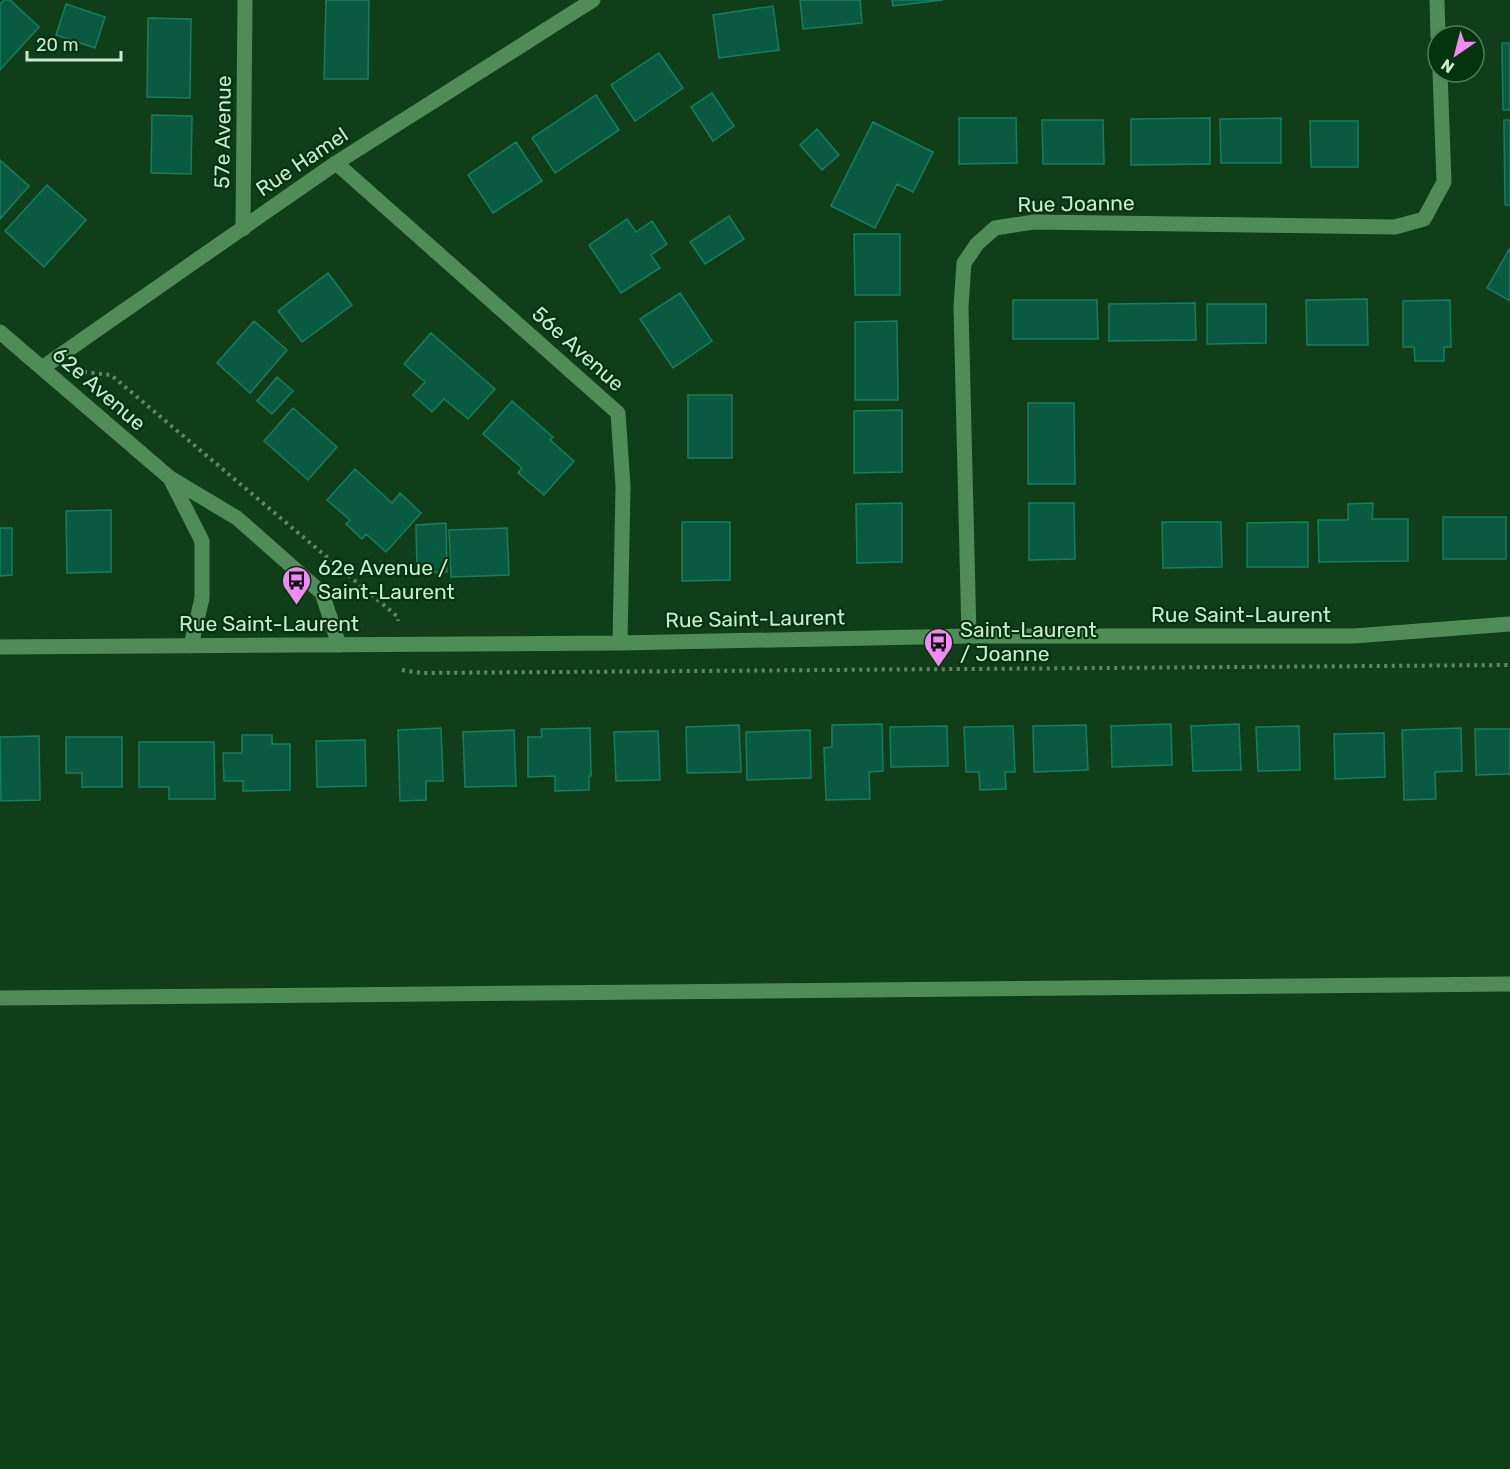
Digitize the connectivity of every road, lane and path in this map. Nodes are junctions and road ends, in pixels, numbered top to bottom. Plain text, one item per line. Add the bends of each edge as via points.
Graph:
1 (245, 0) edge
2 (592, 0) edge
3 (1437, 0) edge
4 (1438, 24) edge
5 (1440, 84) edge
6 (336, 163) junction
7 (243, 228) junction
8 (0, 332) edge
9 (42, 368) junction
10 (170, 478) junction
11 (398, 617) dead end
12 (1510, 624) edge
13 (969, 636) junction
14 (620, 644) junction
15 (339, 645) junction
16 (190, 646) junction
17 (0, 647) edge
18 (1510, 665) edge
19 (398, 669) dead end
20 (1510, 984) edge
21 (0, 998) edge

1 - 7 street, 57e Avenue
2 - 6 street, Rue Hamel
3 - 4 street
5 - 13 street, Rue Joanne via 1444,182 1424,219 1395,227 1034,222 995,228 977,244 964,263 961,307
6 - 7 street, Rue Hamel
6 - 14 street, 56e Avenue via 618,413 623,486
7 - 9 street, Rue Hamel
8 - 9 street, 62e Avenue
9 - 10 street, 62e Avenue
9 - 11 path, Rue Saint-Laurent via 111,375
10 - 15 street, 62e Avenue via 237,518 322,593
10 - 16 street, 62e Avenue via 202,541 202,598
12 - 13 street, Rue Saint-Laurent via 1354,636
13 - 14 street, Rue Saint-Laurent
14 - 15 street, Rue Saint-Laurent
15 - 16 street, Rue Saint-Laurent
16 - 17 street, Rue Saint-Laurent
18 - 19 path via 421,674
20 - 21 street

